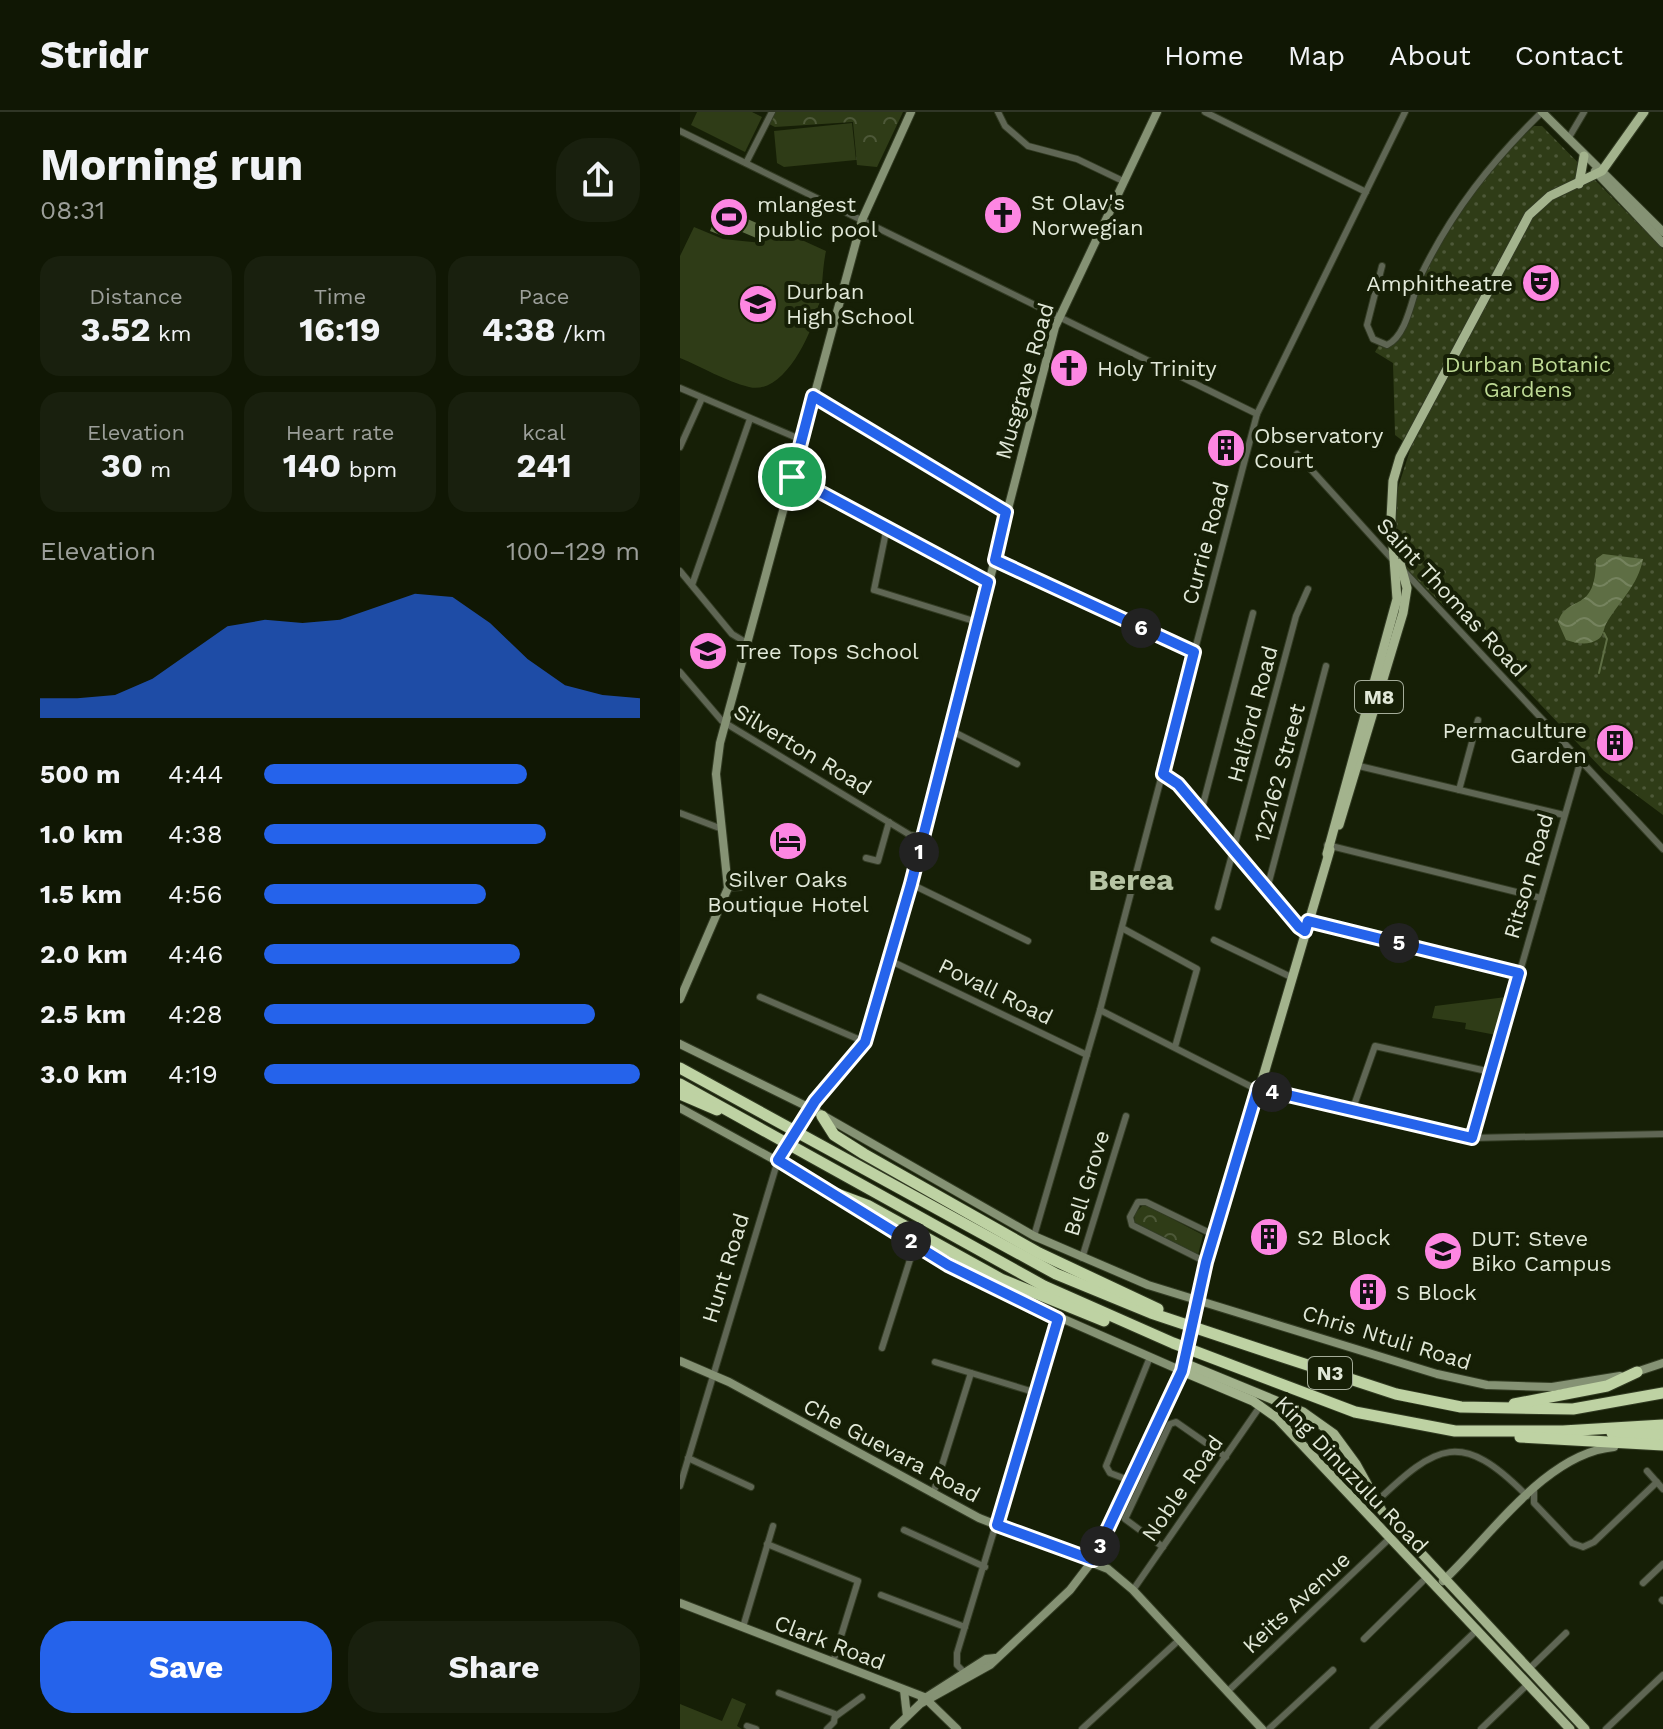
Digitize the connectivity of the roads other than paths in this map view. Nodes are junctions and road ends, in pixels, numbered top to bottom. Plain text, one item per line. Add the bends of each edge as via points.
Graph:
1 (772, 112) edge
2 (911, 112) edge
3 (998, 112) edge
4 (1157, 112) edge
5 (1205, 112) edge
6 (1405, 112) edge
7 (1542, 112) edge
8 (1584, 112) edge
9 (1644, 112) edge
10 (680, 131) edge
11 (1568, 139) junction
12 (1584, 156) junction
13 (746, 163) junction
14 (1600, 173) junction
15 (1123, 181) junction
16 (1579, 184) junction
17 (1366, 192) junction
18 (862, 220) junction
19 (1663, 232) edge
20 (1663, 243) edge
21 (1382, 266) dead end
22 (1058, 318) junction
23 (680, 388) edge
24 (813, 396) junction
25 (702, 398) junction
26 (1257, 414) junction
27 (750, 419) junction
28 (802, 440) junction
29 (680, 447) edge
30 (1297, 454) dead end
31 (792, 477) junction
32 (1006, 512) junction
33 (887, 527) junction
34 (995, 560) junction
35 (1396, 561) junction
36 (680, 571) edge
37 (988, 582) junction
38 (692, 585) junction
39 (1412, 587) junction
40 (1308, 589) dead end
41 (1253, 613) dead end
42 (977, 622) junction
43 (747, 643) junction
44 (1194, 652) junction
45 (1326, 666) dead end
46 (680, 672) edge
47 (1478, 720) dead end
48 (725, 724) junction
49 (950, 730) junction
50 (1580, 763) junction
51 (1017, 764) dead end
52 (1359, 766) junction
53 (1163, 774) junction
54 (1459, 790) junction
55 (1201, 812) junction
56 (680, 813) edge
57 (1564, 815) junction
58 (889, 822) junction
59 (722, 829) junction
60 (923, 837) junction
61 (1329, 848) junction
62 (1663, 849) edge
63 (1234, 851) junction
64 (866, 858) dead end
65 (911, 884) junction
66 (743, 887) dead end
67 (728, 888) junction
68 (1267, 889) junction
69 (1541, 898) junction
70 (1218, 907) dead end
71 (1306, 926) junction
72 (1122, 928) junction
73 (1214, 940) dead end
74 (1028, 941) dead end
75 (889, 960) junction
76 (1519, 973) junction
77 (1291, 977) junction
78 (760, 997) dead end
79 (680, 999) edge
80 (1100, 1010) junction
81 (865, 1042) junction
82 (680, 1044) edge
83 (1175, 1047) junction
84 (1087, 1055) junction
85 (680, 1065) edge
86 (1491, 1072) junction
87 (680, 1084) edge
88 (1258, 1088) junction
89 (680, 1094) edge
90 (680, 1108) edge
91 (810, 1108) junction
92 (1352, 1111) junction
93 (737, 1115) junction
94 (822, 1116) junction
95 (1126, 1116) dead end
96 (1663, 1134) edge
97 (1472, 1138) junction
98 (780, 1157) junction
99 (837, 1194) junction
100 (1214, 1235) junction
101 (1034, 1236) junction
102 (915, 1244) junction
103 (1081, 1260) junction
104 (1206, 1262) junction
105 (1196, 1300) junction
106 (1058, 1319) junction
107 (1173, 1321) junction
108 (1173, 1343) junction
109 (882, 1348) dead end
110 (1150, 1357) junction
111 (680, 1361) edge
112 (935, 1362) dead end
113 (1663, 1363) edge
114 (1184, 1364) junction
115 (1637, 1372) junction
116 (971, 1373) junction
117 (712, 1374) junction
118 (1037, 1393) junction
119 (1663, 1393) edge
120 (1261, 1405) junction
121 (1490, 1410) junction
122 (1663, 1425) edge
123 (1582, 1431) junction
124 (1505, 1432) junction
125 (1663, 1435) edge
126 (1663, 1445) edge
127 (1226, 1457) junction
128 (688, 1458) junction
129 (1647, 1471) dead end
130 (1131, 1481) junction
131 (1657, 1482) junction
132 (680, 1486) edge
133 (751, 1487) dead end
134 (1663, 1489) edge
135 (933, 1494) junction
136 (1530, 1500) junction
137 (1376, 1502) junction
138 (997, 1525) junction
139 (773, 1526) dead end
140 (904, 1530) dead end
141 (1390, 1538) junction
142 (767, 1544) junction
143 (1163, 1547) junction
144 (1093, 1560) junction
145 (1663, 1564) edge
146 (985, 1567) junction
147 (1427, 1577) junction
148 (1445, 1579) junction
149 (1643, 1583) dead end
150 (1437, 1587) junction
151 (1133, 1590) junction
152 (881, 1595) dead end
153 (680, 1603) edge
154 (743, 1627) junction
155 (965, 1627) junction
156 (1477, 1630) junction
157 (1566, 1633) dead end
158 (1364, 1639) dead end
159 (1179, 1640) junction
160 (995, 1658) junction
161 (833, 1662) junction
162 (1529, 1669) junction
163 (1333, 1670) dead end
164 (964, 1672) junction
165 (1663, 1675) edge
166 (1528, 1684) junction
167 (904, 1690) junction
168 (1227, 1692) junction
169 (779, 1693) dead end
170 (862, 1697) dead end
171 (924, 1701) junction
172 (836, 1716) junction
173 (907, 1717) junction
174 (1255, 1721) junction
175 (747, 1726) dead end
176 (756, 1729) edge
177 (827, 1729) edge
178 (894, 1729) edge
179 (957, 1729) edge
180 (1082, 1729) edge
181 (1247, 1729) edge
182 (1262, 1729) edge
183 (1269, 1729) edge
184 (1373, 1729) edge
185 (1481, 1729) edge
186 (1570, 1729) edge
187 (1585, 1729) edge
188 (1606, 1729) edge

1 - 13 street
2 - 18 main road
3 - 15 street via 1005,126 1028,146 1077,159
4 - 15 main road, Musgrave Road
5 - 17 street
6 - 17 street, Currie Road
7 - 11 main road
7 - 21 street via 1463,200 1421,275 1398,337 1387,345 1373,339 1367,325
8 - 11 street
9 - 14 main road, M8
10 - 13 street
11 - 12 main road
12 - 14 main road
12 - 16 main road
13 - 18 street
14 - 16 main road, M8
14 - 19 main road
14 - 20 main road
15 - 22 main road, Musgrave Road
16 - 35 main road, M8 via 1550,196 1529,215 1407,444 1393,481
17 - 26 street, Currie Road
18 - 22 street
18 - 24 main road
22 - 26 street
22 - 32 main road, Musgrave Road
23 - 25 street
24 - 28 main road
24 - 32 street
25 - 27 street
25 - 29 street
26 - 44 street, Currie Road
27 - 28 street
27 - 38 street
28 - 31 main road
30 - 35 street, Saint Thomas Road
31 - 33 street
31 - 43 main road
32 - 34 main road, Musgrave Road
33 - 37 street
33 - 42 street via 874,590
34 - 37 main road, Musgrave Road
34 - 44 street
35 - 39 main road, M8
35 - 61 main road, M8 via 1395,608
36 - 38 street
37 - 42 main road, Musgrave Road
38 - 43 street via 734,636
39 - 50 street, Saint Thomas Road
39 - 52 main road, M8
40 - 63 street, Halford Road via 1296,616
41 - 55 street
42 - 49 main road, Musgrave Road
43 - 48 main road
44 - 53 street, Currie Road
45 - 68 street, 122162 Street
46 - 48 street, Silverton Road
47 - 54 street
48 - 58 street, Silverton Road
48 - 59 main road via 716,769
49 - 51 street
49 - 60 main road, Musgrave Road
50 - 57 street, Ritson Road
50 - 62 street, Saint Thomas Road
52 - 54 street
52 - 61 main road, M8
53 - 55 street
53 - 72 street, Currie Road
54 - 57 street
55 - 63 street
56 - 59 street
57 - 69 street, Ritson Road
58 - 60 street, Silverton Road
58 - 64 street via 878,861
59 - 67 main road
60 - 65 main road, Musgrave Road
61 - 69 street
61 - 71 main road, M8
63 - 68 street
63 - 70 street, Halford Road
65 - 74 street
65 - 75 main road, Musgrave Road
66 - 67 street
67 - 79 main road
68 - 71 street
69 - 76 street, Ritson Road
71 - 76 street
71 - 77 main road, M8
72 - 80 street, Currie Road
72 - 83 street via 1197,969
73 - 77 street
75 - 81 main road, Musgrave Road
75 - 84 street, Povall Road
76 - 86 street, Ritson Road
77 - 88 main road, M8
78 - 81 street
80 - 83 street
80 - 84 street, Currie Road
81 - 91 main road, Musgrave Road
82 - 91 main road
83 - 88 street
84 - 101 street, Currie Road
85 - 107 highway, N3 via 1031,1262
86 - 92 street via 1380,1046 1370,1051
86 - 97 street, Ritson Road
87 - 93 highway, N3
88 - 92 street
88 - 100 main road, M8
89 - 93 highway
90 - 98 main road, King Dinuzulu Road
91 - 94 main road
91 - 98 main road, Musgrave Road, bridge
92 - 97 street
93 - 108 highway, N3 via 1024,1276
94 - 101 main road
94 - 107 highway via 834,1135 864,1154
95 - 103 street, Bell Grove
96 - 97 street
98 - 99 main road, King Dinuzulu Road
98 - 117 street, Hunt Road
99 - 102 main road, King Dinuzulu Road
99 - 108 highway via 869,1206 1001,1279
100 - 104 main road, M8
100 - 104 street via 1146,1202 1136,1203 1130,1217 1136,1228
101 - 103 main road
102 - 106 main road, King Dinuzulu Road
102 - 109 street
103 - 105 main road
104 - 105 main road, M8
105 - 114 main road, M8, bridge
105 - 115 main road, Chris Ntuli Road via 1487,1385 1552,1387
106 - 110 main road, King Dinuzulu Road
106 - 118 street
107 - 121 highway, N3 via 1396,1394
108 - 124 highway, N3 via 1370,1416 1423,1428
110 - 114 main road, King Dinuzulu Road
110 - 130 street via 1106,1466
111 - 117 main road, Che Guevara Road
112 - 116 street
113 - 115 main road, Chris Ntuli Road
114 - 120 main road, King Dinuzulu Road
114 - 130 main road, M8
114 - 137 main road, King Dinuzulu Road via 1282,1402 1326,1427 1350,1454
115 - 121 highway via 1607,1386
116 - 118 street
116 - 135 street
117 - 128 street, Hunt Road
117 - 135 main road, Che Guevara Road
118 - 138 street
119 - 121 highway, N3 via 1573,1409
120 - 127 street, Noble Road
120 - 141 main road, King Dinuzulu Road
122 - 123 highway, N3
123 - 124 highway, N3
123 - 125 highway
124 - 126 highway via 1536,1440
126 - 136 main road via 1591,1450 1559,1466 1534,1489
127 - 143 street, Noble Road
127 - 143 street via 1176,1422 1170,1424 1125,1519
128 - 132 street, Hunt Road
128 - 133 street
129 - 131 street
130 - 144 main road, M8
131 - 134 street
131 - 136 street via 1586,1547 1572,1543
135 - 138 main road, Che Guevara Road
136 - 137 street via 1485,1460 1443,1453 1416,1464
136 - 148 main road via 1517,1506
137 - 148 main road, King Dinuzulu Road
138 - 144 main road, Che Guevara Road
138 - 146 street
139 - 142 street
140 - 146 street
141 - 147 main road, King Dinuzulu Road
141 - 168 street, Keits Avenue
142 - 154 street
142 - 161 street via 858,1581
143 - 151 street, Noble Road
144 - 151 main road, Che Guevara Road
144 - 160 main road, M8 via 1062,1598
145 - 149 street
146 - 155 street
147 - 150 main road, King Dinuzulu Road
147 - 158 street
148 - 150 main road
148 - 162 main road, King Dinuzulu Road
150 - 156 main road, King Dinuzulu Road
151 - 159 main road, Che Guevara Road
152 - 155 street
153 - 154 main road, Clark Road
154 - 161 main road, Clark Road
155 - 164 street via 956,1661
156 - 166 main road, King Dinuzulu Road
156 - 184 street
157 - 162 street
159 - 168 main road, Che Guevara Road
159 - 180 street
160 - 164 main road, M8
160 - 171 main road, M8
161 - 167 main road, Clark Road
162 - 187 main road, King Dinuzulu Road
163 - 183 street
164 - 171 main road, M8
165 - 188 street
166 - 185 street
166 - 186 main road, King Dinuzulu Road
167 - 171 main road, Clark Road
167 - 173 main road
168 - 174 main road, Che Guevara Road
169 - 172 street
170 - 172 street
171 - 173 main road, M8
171 - 179 main road, Clark Road
172 - 177 street
173 - 178 main road, M8
174 - 181 street
174 - 182 main road, Che Guevara Road
175 - 176 street

